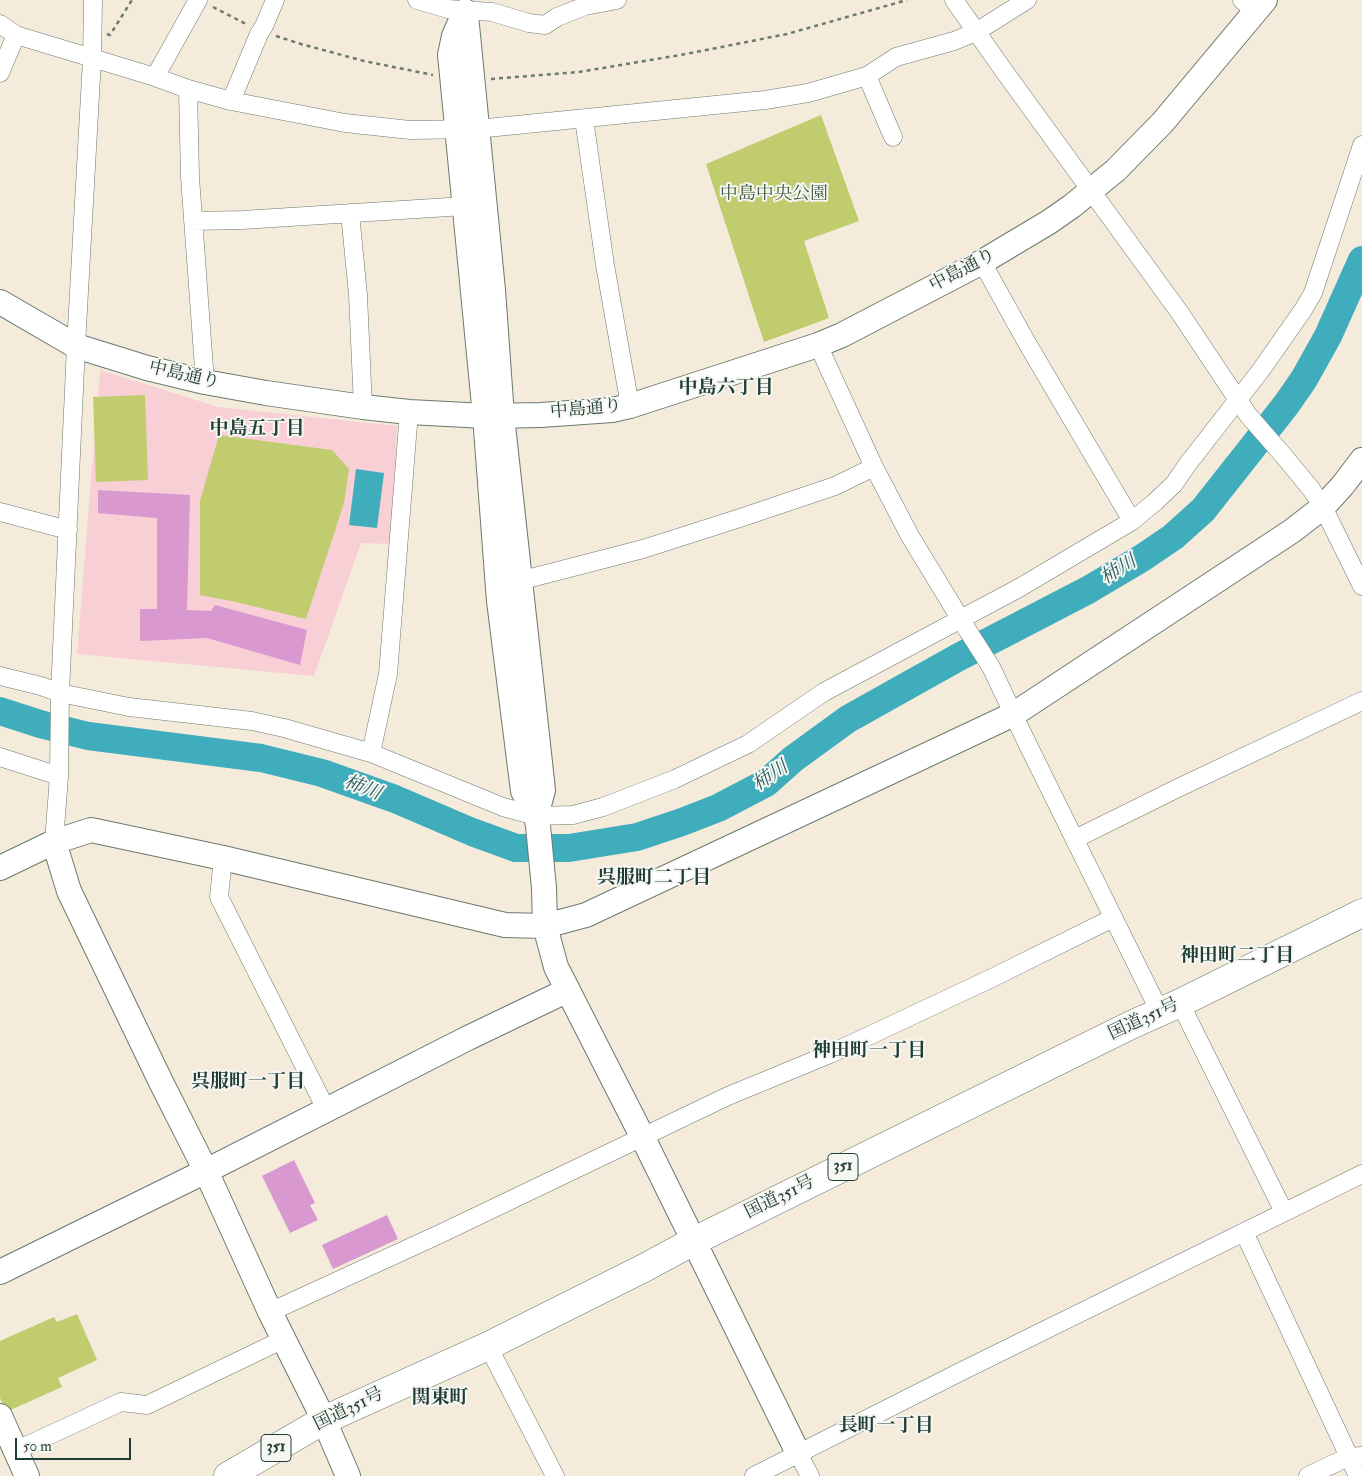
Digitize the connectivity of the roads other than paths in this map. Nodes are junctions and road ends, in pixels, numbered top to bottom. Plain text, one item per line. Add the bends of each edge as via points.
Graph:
1 (93, 0) edge
2 (198, 0) edge
3 (275, 0) edge
4 (417, 0) edge
5 (562, 0) edge
6 (617, 0) edge
7 (954, 0) edge
8 (1027, 0) edge
9 (1254, 4) edge
10 (465, 11) junction
11 (557, 17) junction
12 (0, 24) edge
13 (976, 32) junction
14 (16, 35) junction
15 (92, 59) junction
16 (0, 73) edge
17 (867, 76) junction
18 (155, 77) junction
19 (188, 89) junction
20 (230, 101) junction
21 (584, 119) junction
22 (467, 129) junction
23 (893, 137) dead end
24 (1362, 145) edge
25 (1092, 190) junction
26 (465, 206) junction
27 (350, 213) junction
28 (194, 220) junction
29 (982, 262) junction
30 (0, 302) edge
31 (818, 345) junction
32 (76, 346) junction
33 (205, 382) junction
34 (1238, 399) junction
35 (630, 406) junction
36 (363, 407) junction
37 (409, 412) junction
38 (493, 416) junction
39 (1362, 460) edge
40 (874, 467) junction
41 (1323, 507) junction
42 (0, 512) edge
43 (1132, 521) junction
44 (68, 530) junction
45 (519, 581) junction
46 (1362, 586) edge
47 (963, 624) junction
48 (0, 676) edge
49 (60, 701) junction
50 (1362, 702) edge
51 (1014, 714) junction
52 (371, 753) junction
53 (0, 757) edge
54 (59, 776) junction
55 (537, 821) junction
56 (1075, 839) junction
57 (54, 842) junction
58 (223, 858) junction
59 (0, 868) edge
60 (1362, 913) edge
61 (1113, 918) junction
62 (545, 926) junction
63 (568, 990) junction
64 (1170, 1007) junction
65 (326, 1109) junction
66 (642, 1136) junction
67 (206, 1170) junction
68 (1362, 1174) edge
69 (1284, 1212) junction
70 (1244, 1232) junction
71 (694, 1241) junction
72 (0, 1272) edge
73 (270, 1312) junction
74 (284, 1339) junction
75 (488, 1346) junction
76 (0, 1416) edge
77 (324, 1420) junction
78 (15, 1451) junction
79 (799, 1455) junction
80 (1355, 1456) edge
81 (26, 1476) edge
82 (228, 1476) edge
83 (348, 1476) edge
84 (555, 1476) edge
85 (754, 1476) edge
86 (810, 1476) edge
87 (1308, 1476) edge
88 (1358, 1476) edge

1 - 15 street
2 - 18 street
3 - 20 street
4 - 10 street
5 - 11 street
6 - 11 street via 585,6
7 - 13 street
8 - 13 street
9 - 25 street, 中島通り via 1163,122
10 - 11 street via 492,12 545,25
10 - 22 street via 462,78
12 - 14 street
13 - 17 street via 896,57
13 - 25 street
14 - 15 street
14 - 16 street
15 - 18 street
15 - 32 street
17 - 21 street via 808,93 765,100
17 - 23 street
18 - 19 street
19 - 20 street
19 - 28 street
20 - 22 street via 345,123 410,130
21 - 22 street
21 - 35 street
22 - 26 street
22 - 38 street via 493,290
24 - 34 street via 1313,293
25 - 29 street, 中島通り via 1049,222
25 - 34 street
26 - 27 street
26 - 38 street
27 - 28 street
27 - 36 street
28 - 33 street
29 - 31 street, 中島通り
29 - 43 street
30 - 32 street, 中島通り
31 - 35 street, 中島通り
31 - 40 street
32 - 33 street, 中島通り
32 - 44 street
33 - 36 street, 中島通り
34 - 41 street via 1248,416 1283,454
34 - 43 street via 1174,484
35 - 38 street, 中島通り via 612,410
36 - 37 street, 中島通り
37 - 38 street, 中島通り
37 - 52 street via 388,674
38 - 45 street
38 - 55 street via 500,601 523,791
39 - 41 street
40 - 45 street via 835,486 731,520 643,548
40 - 47 street via 910,536
41 - 46 street
41 - 51 street via 1242,565
42 - 44 street
43 - 47 street
44 - 49 street
45 - 55 street via 543,790
47 - 51 street via 991,667
47 - 55 street via 824,692 748,744 675,779 603,807
48 - 49 street via 41,686
49 - 52 street via 252,721
49 - 54 street
50 - 56 street
51 - 56 street
51 - 62 street via 586,915
52 - 55 street
53 - 54 street
54 - 57 street
55 - 62 street
56 - 61 street
57 - 58 street via 90,830
57 - 59 street
57 - 67 street via 69,891
58 - 62 street via 505,925
58 - 65 street via 218,897
60 - 64 highway, 国道351号 / 351
61 - 64 street
61 - 66 street via 830,1054
62 - 63 street via 556,967
63 - 65 street
63 - 66 street
64 - 69 street
64 - 71 highway, 国道351号 / 351
65 - 67 street
66 - 71 street
66 - 73 street
67 - 72 street
67 - 73 street
68 - 69 street
69 - 70 street
70 - 79 street
70 - 80 street
71 - 75 highway, 国道351号 / 351
71 - 79 street
73 - 74 street
74 - 77 street
74 - 78 street via 147,1404 121,1402
75 - 77 highway, 国道351号 / 351
75 - 84 street
76 - 78 street
77 - 82 highway, 国道351号 / 351
77 - 83 street
78 - 81 street
79 - 85 street
79 - 86 street
80 - 87 street
80 - 88 street

